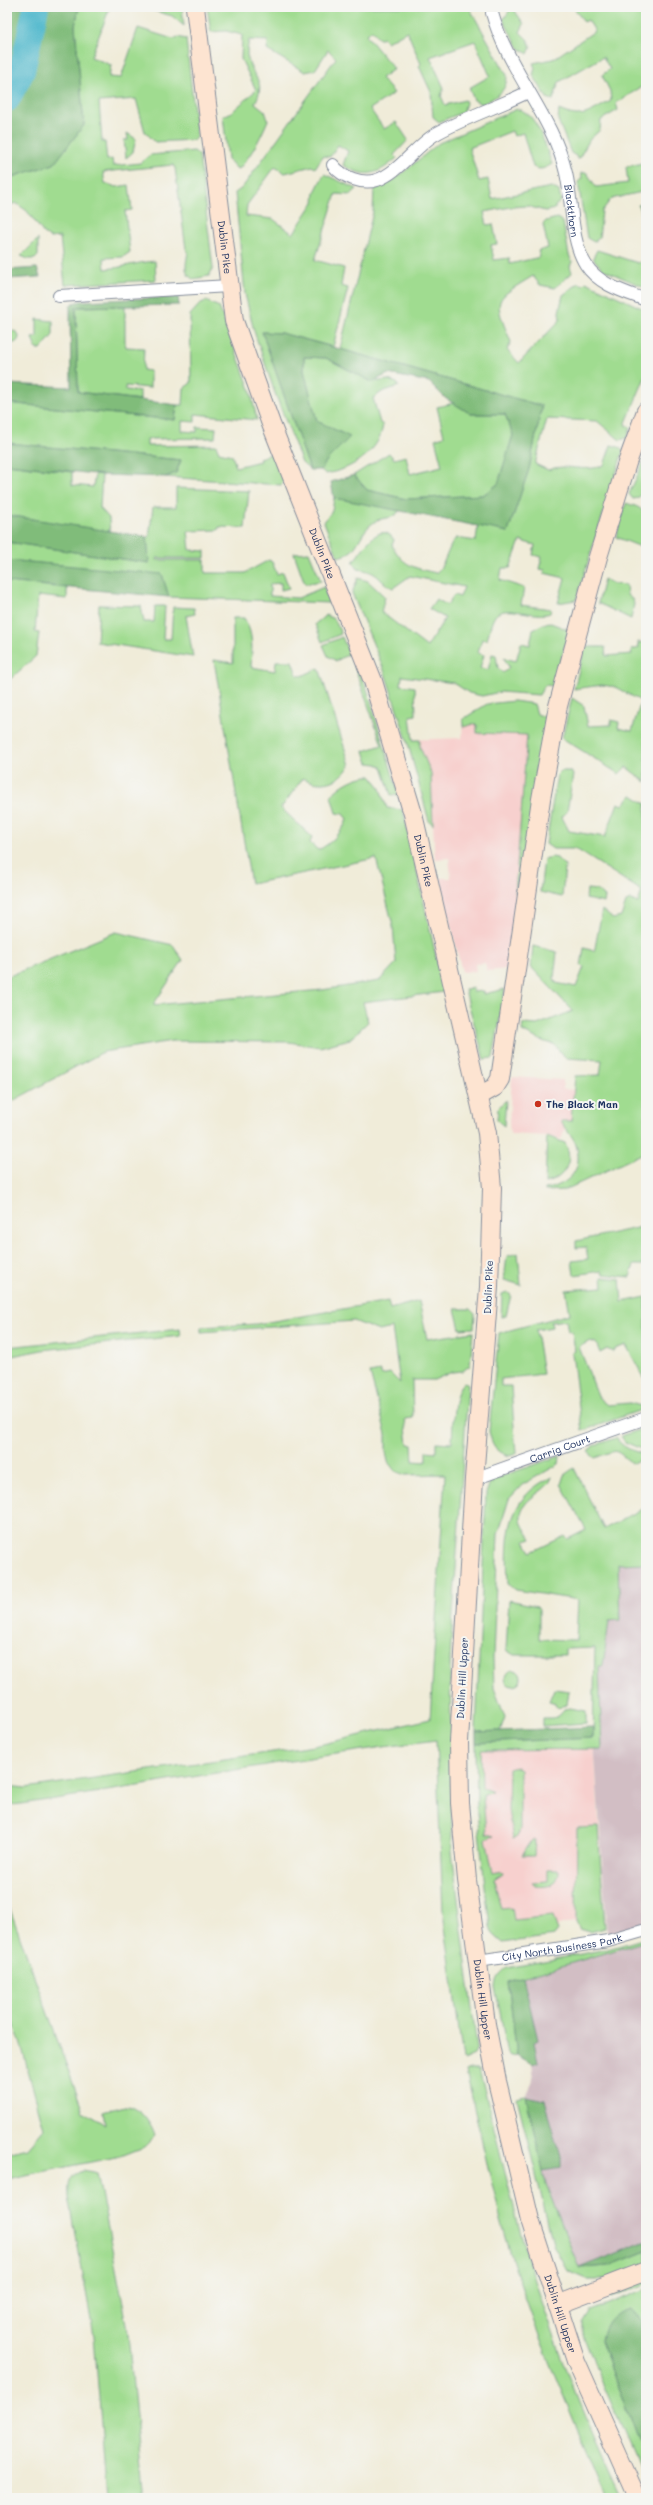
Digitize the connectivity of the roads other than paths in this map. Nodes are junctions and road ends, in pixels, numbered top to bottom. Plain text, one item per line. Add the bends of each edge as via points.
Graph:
1 (194, 7) edge
2 (492, 14) dead end
3 (528, 92) junction
4 (333, 165) dead end
5 (229, 286) junction
6 (59, 296) dead end
7 (646, 300) edge
8 (646, 411) edge
9 (479, 1096) junction
10 (646, 1418) edge
11 (474, 1479) junction
12 (646, 1930) edge
13 (478, 1961) junction
14 (646, 2271) edge
15 (556, 2305) junction
16 (637, 2498) edge

1 - 5 street, Dublin Pike
2 - 3 street, Blackthorn via 504,46
3 - 4 street via 435,135 388,175 376,181 352,179 340,173
3 - 7 street, Blackthorn via 550,131 563,162 576,236 583,259 594,275 604,282
5 - 6 street
5 - 9 street, Dublin Pike via 234,321 266,410 373,681 413,814
8 - 9 street via 598,557 558,706 541,799 500,1079 495,1087
9 - 11 street, Dublin Pike via 487,1133 492,1188 487,1328
10 - 11 street, Carrig Court
11 - 13 street, Dublin Hill Upper via 459,1742 460,1803
12 - 13 street, City North Business Park via 608,1941
13 - 15 street, Dublin Hill Upper via 486,2024 502,2104 530,2220
14 - 15 street
15 - 16 street, Dublin Hill Upper via 576,2361

